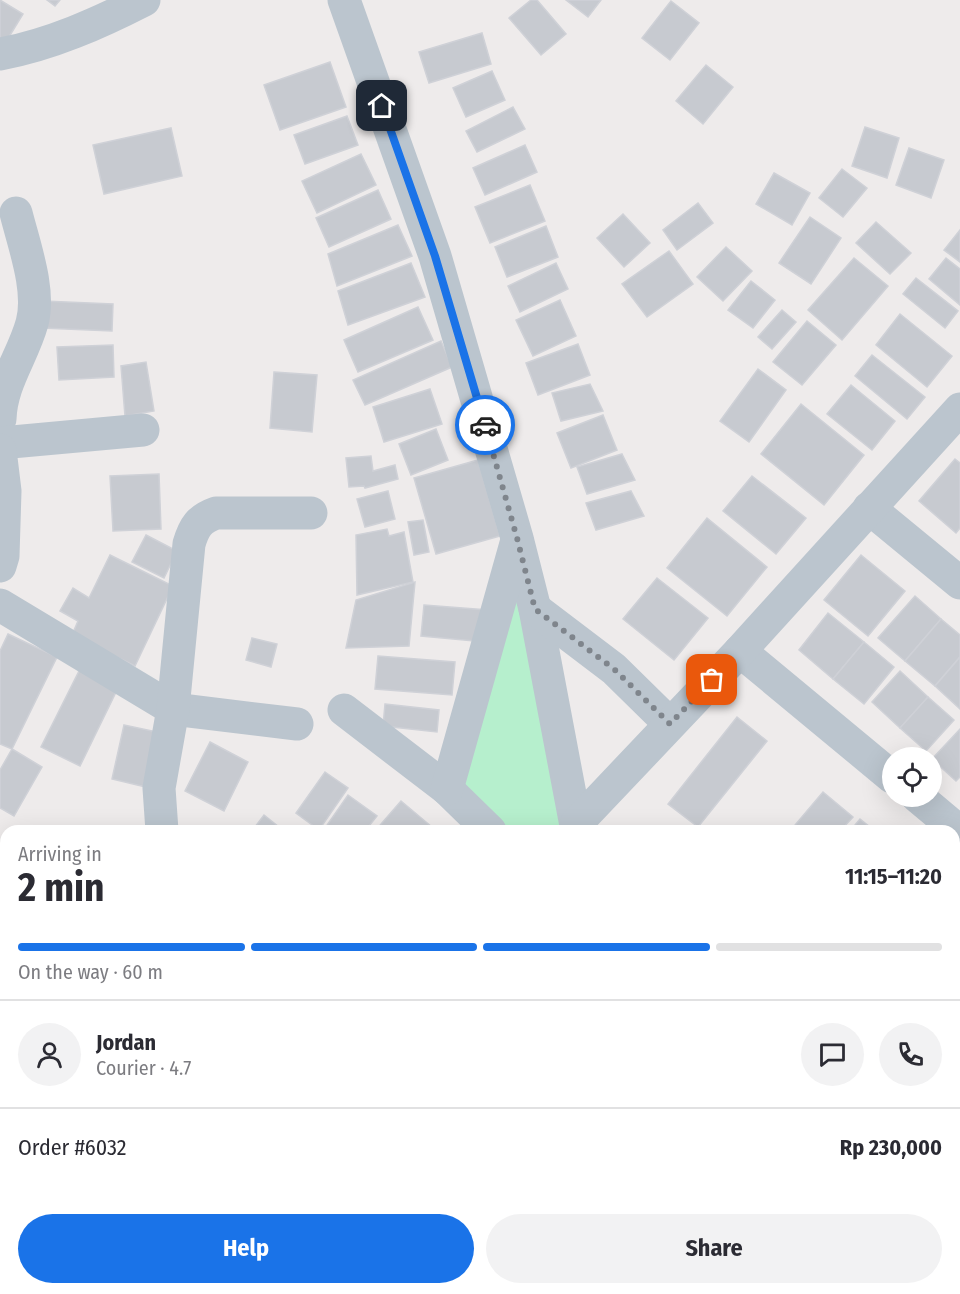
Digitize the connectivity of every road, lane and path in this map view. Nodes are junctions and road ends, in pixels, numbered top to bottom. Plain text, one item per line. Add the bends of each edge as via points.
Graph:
1 (144, 0) edge
2 (344, 0) edge
3 (0, 54) edge
4 (16, 213) dead end
5 (960, 409) edge
6 (0, 419) edge
7 (143, 430) dead end
8 (0, 443) edge
9 (0, 450) edge
10 (869, 508) junction
11 (310, 513) dead end
12 (517, 538) junction
13 (0, 566) edge
14 (960, 583) edge
15 (0, 605) edge
16 (535, 609) junction
17 (740, 651) junction
18 (172, 709) junction
19 (344, 710) dead end
20 (297, 724) dead end
21 (670, 724) junction
22 (882, 769) edge
23 (447, 789) junction
24 (930, 807) edge
25 (162, 825) edge
26 (484, 825) edge
27 (576, 825) edge
28 (580, 825) edge
29 (952, 825) edge

1 - 3 street via 47,42
2 - 12 street via 435,256
4 - 6 street via 34,289 33,320 3,394
5 - 10 street
7 - 8 street
9 - 13 street via 5,491
10 - 14 street
10 - 17 street
11 - 18 street via 216,513 198,523 189,544
12 - 16 street
12 - 23 street
15 - 18 street
16 - 21 street via 614,669
16 - 27 street
17 - 21 street
17 - 22 street
18 - 20 street
18 - 25 street via 159,788
19 - 23 street
21 - 28 street
23 - 26 street
24 - 29 street

